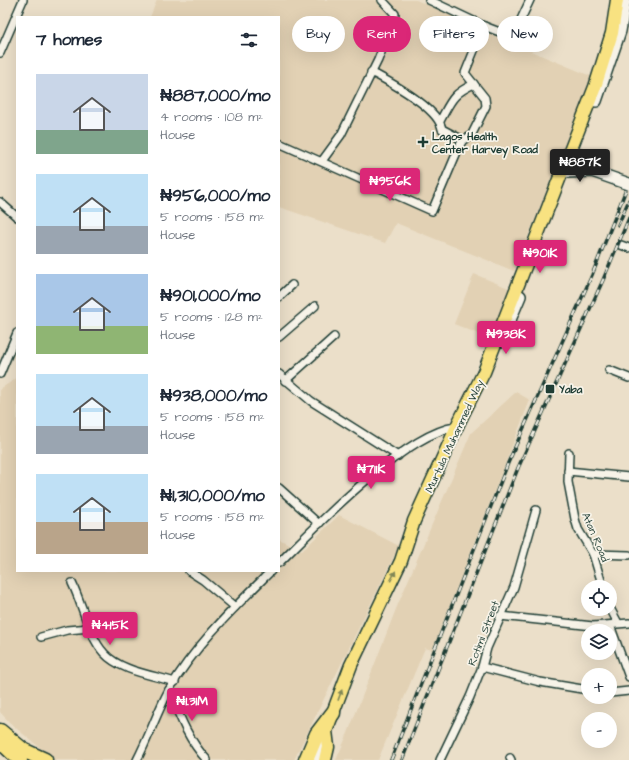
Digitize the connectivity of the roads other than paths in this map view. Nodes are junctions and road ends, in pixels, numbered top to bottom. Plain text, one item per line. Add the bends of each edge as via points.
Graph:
1 (23, 0) edge
2 (382, 0) edge
3 (429, 0) edge
4 (530, 0) edge
5 (617, 0) edge
6 (625, 0) edge
7 (16, 16) edge
8 (16, 16) edge
9 (463, 16) edge
10 (489, 28) edge
11 (473, 52) edge
12 (0, 53) edge
13 (371, 72) junction
14 (474, 84) junction
15 (440, 121) junction
16 (463, 140) junction
17 (280, 143) edge
18 (576, 153) junction
19 (322, 161) junction
20 (568, 172) junction
21 (592, 172) junction
22 (629, 184) edge
23 (0, 202) edge
24 (16, 216) edge
25 (621, 245) dead end
26 (629, 248) edge
27 (292, 286) dead end
28 (280, 296) edge
29 (315, 306) dead end
30 (16, 335) edge
31 (280, 336) edge
32 (334, 337) dead end
33 (609, 370) dead end
34 (1, 371) edge
35 (484, 372) junction
36 (280, 375) edge
37 (629, 378) edge
38 (285, 381) junction
39 (459, 422) junction
40 (569, 453) dead end
41 (398, 456) junction
42 (568, 471) junction
43 (629, 477) edge
44 (280, 489) edge
45 (536, 510) dead end
46 (319, 524) junction
47 (593, 554) junction
48 (629, 555) edge
49 (280, 562) edge
50 (190, 572) edge
51 (270, 572) edge
52 (601, 580) edge
53 (72, 583) dead end
54 (235, 607) junction
55 (500, 616) junction
56 (614, 616) edge
57 (618, 623) junction
58 (629, 623) edge
59 (581, 624) edge
60 (614, 624) edge
61 (90, 628) junction
62 (41, 637) dead end
63 (617, 644) edge
64 (482, 667) junction
65 (629, 677) edge
66 (175, 682) junction
67 (581, 689) edge
68 (170, 690) junction
69 (629, 691) edge
70 (617, 693) edge
71 (333, 713) junction
72 (0, 731) edge
73 (326, 731) junction
74 (2, 746) edge
75 (20, 760) edge
76 (45, 760) edge
77 (137, 760) edge
78 (207, 760) edge
79 (306, 760) edge
80 (315, 760) edge
81 (325, 760) edge
82 (440, 760) edge

1 - 8 street
2 - 13 street via 396,14
3 - 9 street
4 - 10 street via 514,34 510,36
5 - 35 main road, Murtula Muhammed Way via 612,33 595,87
6 - 18 main road via 620,31
7 - 12 street
11 - 14 street via 465,73
13 - 15 street via 406,92
13 - 19 street via 341,135
14 - 15 street via 455,95
14 - 16 street via 485,98 486,106 471,136
15 - 16 street via 442,129
16 - 19 street via 432,211
17 - 19 street
18 - 20 main road
18 - 21 main road
20 - 21 main road
20 - 35 main road via 508,327
21 - 22 main road, bridge
23 - 24 street
25 - 26 street
27 - 28 street
29 - 31 street
30 - 34 street
32 - 38 street
33 - 37 street
35 - 39 main road, Murtula Muhammed Way
36 - 38 street
38 - 41 street via 329,413
39 - 41 street via 455,427 432,434
71 -> 39 main road, Murtula Muhammed Way via 350,665 401,561 414,521
40 - 42 street, Atan Road
41 - 46 street
42 - 43 street
42 - 47 street, Atan Road via 569,494 575,519
44 - 46 street
45 - 55 street, Rotimi Street via 514,587
46 - 49 street
47 - 48 street
47 - 52 street, Atan Road
50 - 54 street
51 - 54 street
53 - 61 street
54 - 66 street via 214,629
55 - 59 street
55 - 64 street, Rotimi Street
56 - 57 street
57 - 58 street
57 - 60 street
61 - 62 street via 67,630
61 - 66 street via 104,653 114,660 127,667
63 - 65 street
64 - 67 street via 540,682
64 - 82 street, Rotimi Street
66 - 68 street
68 - 77 street
68 - 78 street via 192,741
69 - 70 street
71 - 73 main road, Murtula Muhammed Way
71 - 79 highway via 317,734
72 - 76 highway via 23,750
73 - 80 main road
73 - 81 main road via 328,747
74 - 75 highway

